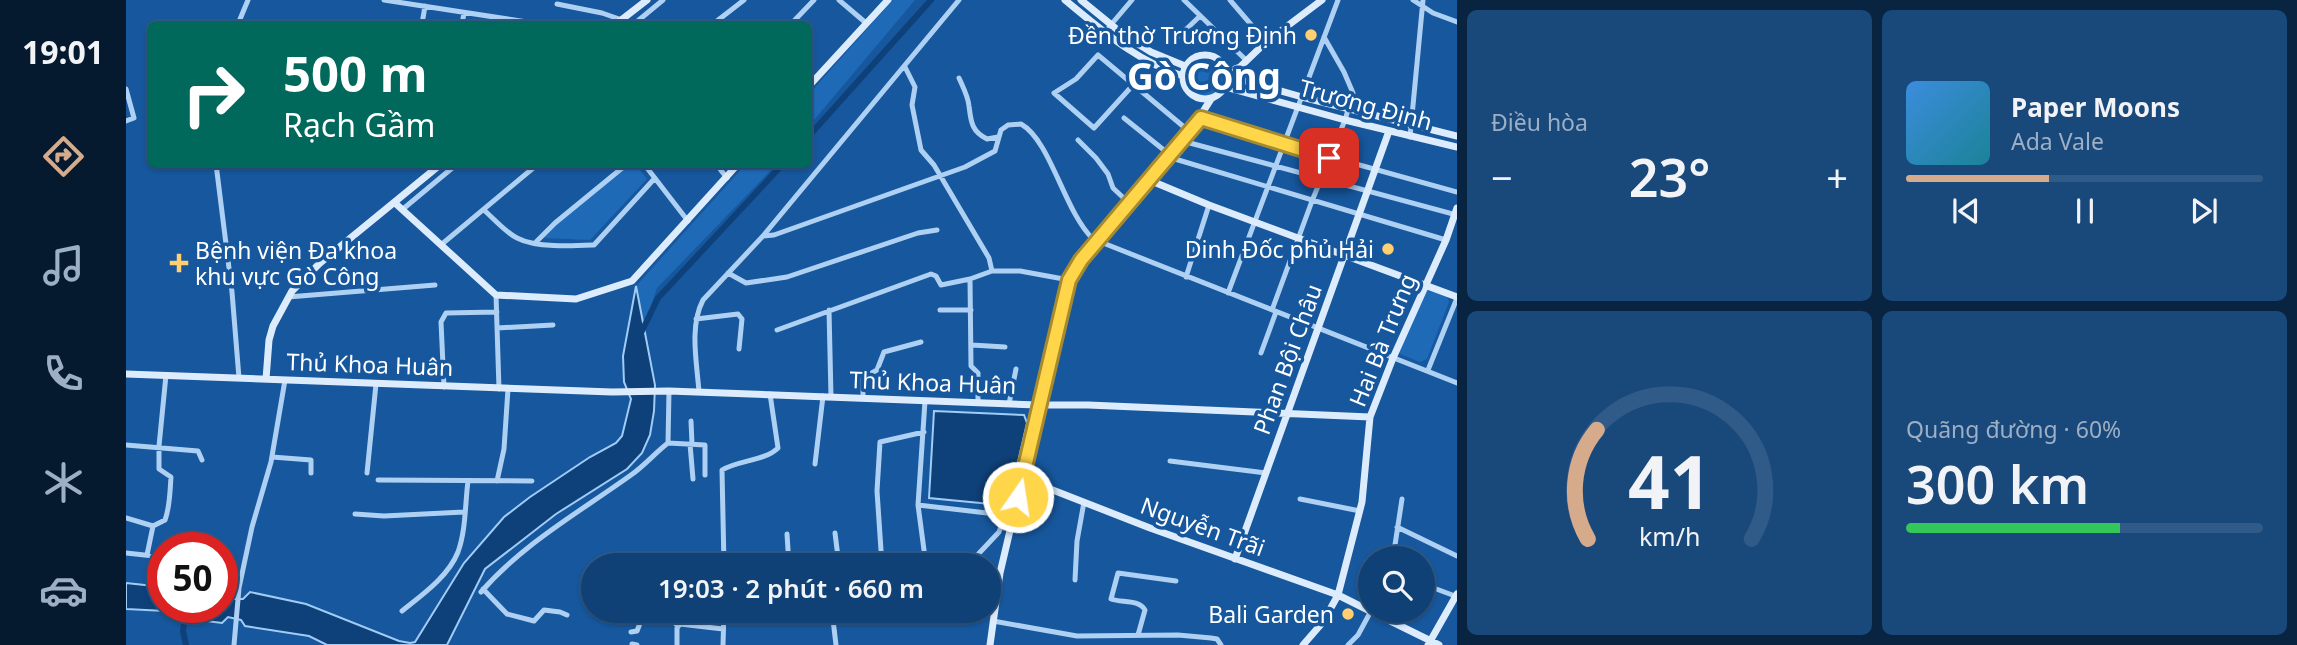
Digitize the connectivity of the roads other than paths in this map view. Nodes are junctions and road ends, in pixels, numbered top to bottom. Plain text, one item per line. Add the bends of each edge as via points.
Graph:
1 (248, 0) edge
2 (384, 0) edge
3 (646, 0) edge
4 (663, 0) edge
5 (744, 0) edge
6 (814, 0) edge
7 (839, 0) edge
8 (888, 0) edge
9 (959, 0) edge
10 (1065, 0) edge
11 (1081, 0) edge
12 (1132, 0) edge
13 (1184, 0) edge
14 (1230, 0) edge
15 (1338, 0) edge
16 (1413, 0) edge
17 (1423, 0) edge
18 (1316, 2) edge
19 (557, 4) dead end
20 (425, 6) junction
21 (1422, 8) junction
22 (464, 13) junction
23 (1200, 16) junction
24 (621, 20) edge
25 (239, 21) edge
26 (422, 21) edge
27 (463, 21) edge
28 (496, 21) edge
29 (636, 21) edge
30 (717, 21) edge
31 (794, 21) edge
32 (1457, 22) edge
33 (866, 23) junction
34 (1111, 25) junction
35 (1104, 33) junction
36 (1324, 37) junction
37 (1176, 39) dead end
38 (1266, 42) junction
39 (1247, 61) junction
40 (1185, 66) junction
41 (905, 67) junction
42 (1228, 74) junction
43 (1183, 76) junction
44 (959, 78) dead end
45 (812, 83) edge
46 (1133, 85) junction
47 (1225, 87) junction
48 (126, 89) edge
49 (1302, 97) junction
50 (1211, 99) junction
51 (1299, 107) junction
52 (1349, 109) junction
53 (1124, 118) dead end
54 (1201, 118) junction
55 (1345, 120) junction
56 (126, 121) edge
57 (1411, 125) junction
58 (1389, 131) junction
59 (1191, 132) junction
60 (1457, 136) edge
61 (998, 137) junction
62 (1410, 137) junction
63 (1184, 140) junction
64 (1078, 141) dead end
65 (1284, 144) junction
66 (1457, 147) edge
67 (1170, 156) junction
68 (1329, 158) junction
69 (1275, 167) junction
70 (216, 168) edge
71 (437, 168) edge
72 (452, 168) edge
73 (533, 168) edge
74 (621, 168) edge
75 (647, 168) edge
76 (719, 168) edge
77 (735, 168) edge
78 (1375, 171) junction
79 (940, 176) junction
80 (655, 178) junction
81 (727, 178) junction
82 (1321, 178) junction
83 (1149, 180) junction
84 (1267, 188) junction
85 (1368, 191) junction
86 (1457, 192) edge
87 (1312, 201) junction
88 (395, 203) junction
89 (1130, 204) junction
90 (1209, 205) junction
91 (403, 209) junction
92 (484, 210) junction
93 (1456, 212) edge
94 (1358, 215) junction
95 (688, 221) junction
96 (1255, 222) junction
97 (937, 230) dead end
98 (763, 236) junction
99 (1298, 238) junction
100 (1446, 240) junction
101 (1098, 241) junction
102 (536, 242) junction
103 (442, 244) junction
104 (1345, 256) junction
105 (992, 271) junction
106 (728, 273) junction
107 (1186, 277) junction
108 (970, 279) junction
109 (1069, 280) junction
110 (435, 285) dead end
111 (1425, 285) junction
112 (1228, 293) junction
113 (496, 295) junction
114 (288, 298) junction
115 (1457, 298) edge
116 (829, 310) junction
117 (940, 310) dead end
118 (971, 310) junction
119 (1274, 311) junction
120 (497, 312) junction
121 (696, 319) junction
122 (553, 325) dead end
123 (497, 328) junction
124 (1318, 328) junction
125 (777, 330) dead end
126 (921, 342) dead end
127 (972, 345) junction
128 (1005, 347) dead end
129 (739, 349) dead end
130 (1261, 353) dead end
131 (1393, 358) junction
132 (1016, 369) dead end
133 (1428, 370) junction
134 (126, 374) edge
135 (166, 375) junction
136 (239, 379) junction
137 (266, 379) junction
138 (285, 380) junction
139 (1457, 383) edge
140 (376, 384) junction
141 (444, 387) junction
142 (499, 389) junction
143 (508, 389) junction
144 (666, 391) junction
145 (699, 392) junction
146 (770, 394) junction
147 (827, 397) junction
148 (863, 398) junction
149 (925, 401) junction
150 (978, 403) junction
151 (1009, 404) junction
152 (1038, 405) junction
153 (1287, 414) junction
154 (1370, 417) junction
155 (691, 421) dead end
156 (924, 432) junction
157 (668, 443) junction
158 (691, 444) junction
159 (126, 445) edge
160 (159, 446) junction
161 (272, 457) junction
162 (202, 460) dead end
163 (1170, 461) dead end
164 (815, 464) dead end
165 (311, 472) dead end
166 (367, 473) dead end
167 (1266, 473) junction
168 (705, 475) dead end
169 (1022, 478) junction
170 (693, 479) dead end
171 (378, 480) dead end
172 (468, 481) junction
173 (497, 481) junction
174 (532, 481) dead end
175 (1300, 499) dead end
176 (1402, 499) dead end
177 (1084, 502) junction
178 (918, 505) junction
179 (1360, 511) junction
180 (464, 512) junction
181 (355, 514) dead end
182 (1009, 515) junction
183 (126, 518) edge
184 (153, 526) junction
185 (1398, 527) junction
186 (152, 532) edge
187 (835, 533) dead end
188 (787, 534) dead end
189 (1395, 546) edge
190 (126, 553) edge
191 (724, 553) edge
192 (788, 553) edge
193 (838, 553) edge
194 (881, 553) edge
195 (924, 553) edge
196 (979, 553) edge
197 (147, 555) edge
198 (1457, 556) edge
199 (1235, 559) junction
200 (1001, 567) edge
201 (1075, 580) dead end
202 (1176, 581) dead end
203 (1435, 588) edge
204 (1338, 594) junction
205 (1456, 595) edge
206 (1358, 604) edge
207 (402, 611) dead end
208 (568, 615) dead end
209 (1001, 622) edge
210 (723, 623) edge
211 (833, 623) edge
212 (993, 623) edge
213 (1364, 623) edge
214 (1399, 623) edge
215 (678, 626) junction
216 (723, 629) junction
217 (631, 632) dead end
218 (1138, 635) junction
219 (1077, 636) junction
220 (1429, 643) edge
221 (234, 645) edge
222 (677, 645) edge
223 (723, 645) edge
224 (836, 645) edge
225 (990, 645) edge
226 (1076, 645) edge
227 (1221, 645) edge
228 (1303, 645) edge
229 (1348, 645) edge
230 (1440, 645) edge

1 - 25 street
2 - 20 street
3 - 24 main road
4 - 29 street
5 - 30 street
6 - 31 street
7 - 33 street
8 - 33 main road
9 - 41 street
10 - 35 main road
11 - 34 main road
12 - 34 street
13 - 23 street
14 - 38 street
15 - 36 street
16 - 21 street
17 - 21 street
18 - 38 main road
19 - 24 street
20 - 22 street
20 - 26 street
21 - 32 street
21 - 57 street
22 - 27 street
22 - 28 street
23 - 37 street
23 - 39 street
33 - 45 main road
34 - 35 street
34 - 40 main road via 1151,52
35 - 43 main road via 1137,57
36 - 49 street
36 - 52 street via 1353,90
38 - 39 main road
39 - 42 main road
40 - 42 main road via 1196,56 1211,55 1223,62
40 - 43 main road
41 - 79 street via 916,90 912,105 918,143
41 - 98 street
42 - 47 main road
42 - 49 main road, Trương Định
43 - 50 main road via 1190,94
44 - 61 street via 974,129 987,139
46 - 46 street via 1098,55 1076,79 1054,93 1094,128
46 - 59 street
47 - 50 main road
47 - 51 main road, Trương Định
48 - 56 street via 134,117
49 - 51 street
49 - 52 main road, Trương Định
50 - 54 main road
51 - 55 main road, Trương Định
51 - 65 street
52 - 55 street
52 - 57 main road, Trương Định
53 - 67 street
54 - 59 main road
54 - 65 street
55 - 58 main road, Trương Định
55 - 68 street
57 - 60 main road, Trương Định
57 - 62 street
58 - 62 main road, Trương Định
58 - 78 main road, Phan Bội Châu
59 - 63 main road
61 - 79 street via 991,155
61 - 101 street via 1001,130 1017,123 1035,135 1079,222
62 - 66 main road, Trương Định
63 - 67 main road
63 - 69 street
64 - 89 street via 1108,174 1112,188
65 - 68 street
65 - 69 street
67 - 83 main road
67 - 84 street
68 - 78 street
68 - 82 street
69 - 82 street
69 - 84 street
70 - 136 street
71 - 88 main road
72 - 91 street
73 - 92 street
74 - 102 street
75 - 80 street
76 - 81 street
77 - 81 main road
78 - 85 main road, Phan Bội Châu
78 - 86 street
79 - 98 street
79 - 105 street via 989,258
80 - 95 street
80 - 102 street via 593,245
81 - 95 main road
82 - 85 street
82 - 87 street
83 - 89 main road
83 - 90 main road
84 - 87 street
84 - 96 street
85 - 93 street
85 - 94 main road, Phan Bội Châu
87 - 94 street
87 - 99 street
88 - 91 main road
88 - 114 main road via 306,276
89 - 101 main road
90 - 96 main road
90 - 107 street
91 - 103 main road
92 - 102 street via 515,238
92 - 103 street
93 - 100 main road, Hai Bà Trưng
94 - 100 street
94 - 104 main road, Phan Bội Châu
95 - 113 main road via 632,281 576,299
96 - 99 main road
96 - 112 street
97 - 106 street via 787,276 747,283
98 - 106 street
99 - 104 main road
99 - 119 street
100 - 111 main road, Hai Bà Trưng
101 - 107 street
101 - 109 main road
103 - 113 main road
104 - 111 main road
104 - 124 main road, Phan Bội Châu
105 - 108 street
105 - 109 street
106 - 121 street via 703,300
107 - 112 street
108 - 116 street via 941,285 931,274
108 - 118 street
109 - 152 main road
110 - 114 street
111 - 115 main road
111 - 131 main road, Hai Bà Trưng
112 - 119 street
113 - 120 street
114 - 137 main road via 269,340
115 - 133 street
116 - 125 street
116 - 147 street
117 - 118 street
118 - 127 street
119 - 124 street
119 - 130 street
120 - 123 street
120 - 141 street via 443,315
121 - 129 street via 738,314 742,319
121 - 145 street
122 - 123 street
123 - 142 street
124 - 131 street
124 - 153 main road, Phan Bội Châu
126 - 148 street via 884,352 877,370 862,380
127 - 128 street
127 - 150 street
131 - 133 street
131 - 154 main road, Hai Bà Trưng
132 - 151 street
133 - 139 street
134 - 135 main road, Thủ Khoa Huân
135 - 136 main road, Thủ Khoa Huân
135 - 160 street
136 - 137 main road, Thủ Khoa Huân
137 - 138 main road, Thủ Khoa Huân
138 - 140 main road, Thủ Khoa Huân
138 - 161 street
140 - 141 main road, Thủ Khoa Huân
140 - 166 street
141 - 142 main road, Thủ Khoa Huân
142 - 143 main road, Thủ Khoa Huân
143 - 144 main road, Thủ Khoa Huân
143 - 173 street
144 - 145 main road, Thủ Khoa Huân
144 - 157 street
145 - 146 main road, Thủ Khoa Huân
146 - 147 main road, Thủ Khoa Huân
146 - 191 street via 778,448 722,470
147 - 148 main road, Thủ Khoa Huân
147 - 164 street
148 - 149 main road, Thủ Khoa Huân
149 - 150 main road, Thủ Khoa Huân
149 - 156 street
150 - 151 main road, Thủ Khoa Huân
151 - 152 main road, Thủ Khoa Huân
152 - 153 main road, Thủ Khoa Huân
152 - 169 main road
153 - 154 main road, Thủ Khoa Huân
153 - 167 main road, Phan Bội Châu
154 - 179 main road, Hai Bà Trưng
155 - 158 street
156 - 178 street
156 - 194 street via 880,442 877,491
157 - 158 street
157 - 208 street via 501,568 482,591 510,616 534,621 544,610
158 - 168 street via 705,445
158 - 170 street
159 - 160 street
160 - 162 street via 198,451
160 - 184 street via 159,469 171,477 165,520
161 - 165 street via 311,460
161 - 221 street via 251,527
163 - 167 street
167 - 199 main road, Phan Bội Châu
169 - 177 main road, Nguyễn Trãi
169 - 182 main road
171 - 172 street
172 - 173 street
172 - 180 street
173 - 174 street
175 - 179 street
176 - 185 street
177 - 199 main road, Nguyễn Trãi
177 - 201 street
178 - 182 street
178 - 195 street
179 - 204 main road, Hai Bà Trưng
180 - 181 street
180 - 207 street via 457,553 442,575
182 - 196 street
182 - 200 main road
183 - 184 street
184 - 186 street
185 - 189 street
185 - 198 street
187 - 193 street
188 - 192 street
190 - 197 street
199 - 204 main road, Nguyễn Trãi
202 - 218 street via 1118,573 1111,598 1140,603 1145,610
203 - 205 street
204 - 206 main road, Nguyễn Trãi
204 - 228 main road, Hai Bà Trưng
205 - 220 main road
209 - 219 street
210 - 216 street
211 - 224 street
212 - 225 main road
213 - 229 street
214 - 220 main road, Nguyễn Trãi
215 - 216 street
215 - 217 street via 654,613 640,620 637,631
215 - 222 street
216 - 223 street
218 - 219 street
218 - 227 street via 1211,638
219 - 226 street
220 - 230 main road, Nguyễn Trãi

